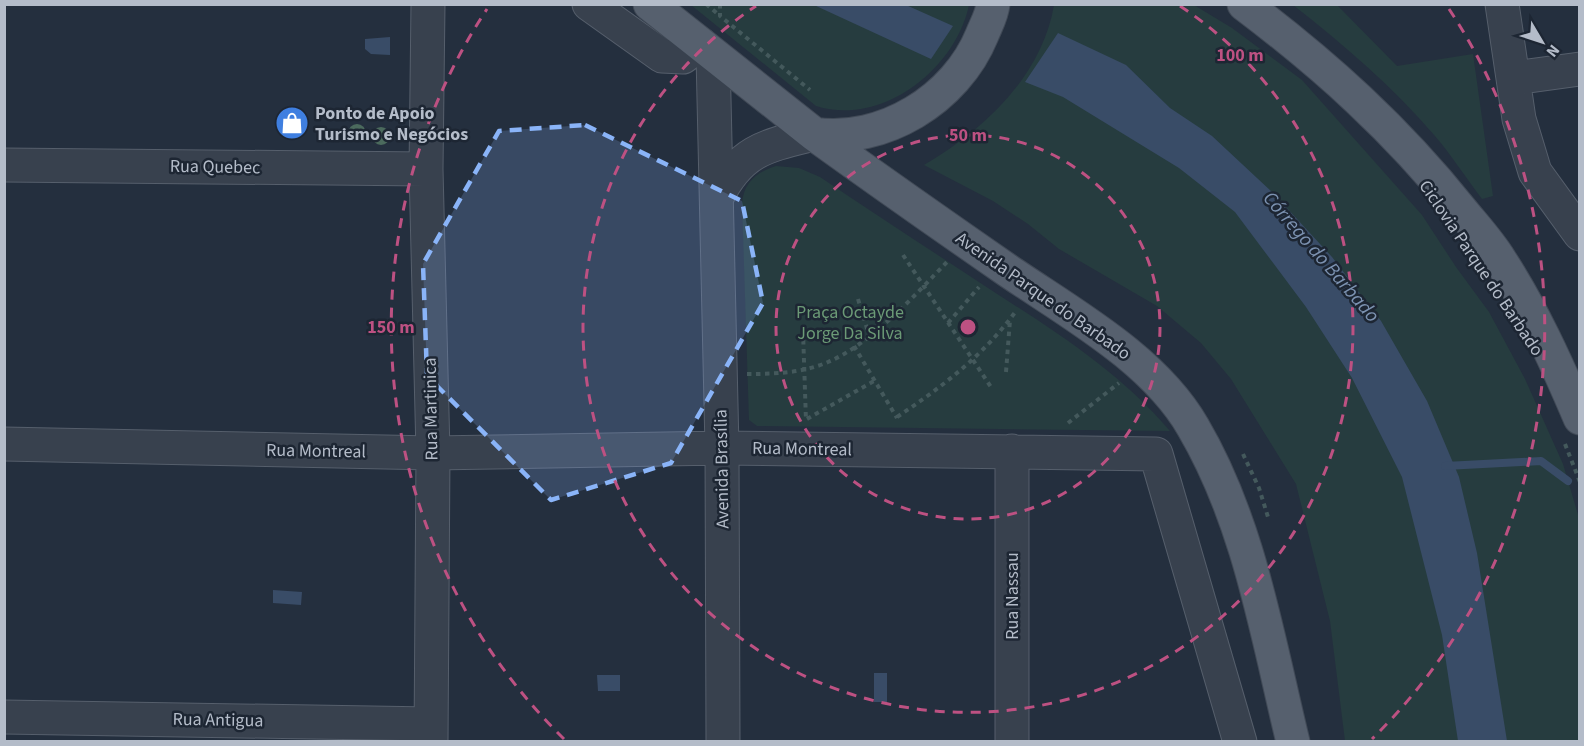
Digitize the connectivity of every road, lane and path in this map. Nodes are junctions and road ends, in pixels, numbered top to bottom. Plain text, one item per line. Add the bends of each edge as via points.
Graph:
1 (428, 4) edge
2 (590, 4) edge
3 (650, 4) edge
4 (705, 4) edge
5 (993, 4) edge
6 (1244, 4) edge
7 (1502, 4) edge
8 (720, 16) dead end
9 (706, 50) junction
10 (1580, 69) edge
11 (1514, 78) junction
12 (830, 135) junction
13 (4, 165) edge
14 (426, 169) junction
15 (717, 197) junction
16 (1580, 234) edge
17 (903, 255) dead end
18 (947, 261) dead end
19 (982, 284) dead end
20 (923, 287) junction
21 (858, 299) dead end
22 (1018, 308) dead end
23 (1010, 319) junction
24 (948, 323) junction
25 (803, 331) dead end
26 (869, 335) junction
27 (854, 346) junction
28 (973, 360) junction
29 (804, 369) junction
30 (1006, 372) dead end
31 (746, 374) dead end
32 (874, 381) junction
33 (1122, 381) dead end
34 (992, 387) dead end
35 (897, 417) junction
36 (806, 419) junction
37 (900, 423) dead end
38 (1570, 425) edge
39 (806, 427) dead end
40 (1060, 430) dead end
41 (4, 444) edge
42 (722, 448) junction
43 (1012, 451) junction
44 (433, 453) junction
45 (1580, 482) edge
46 (4, 717) edge
47 (431, 733) edge
48 (723, 741) edge
49 (1012, 741) edge
50 (1239, 741) edge
51 (1293, 741) edge

1 - 14 street, Rua Martinica
2 - 9 street via 662,56 683,57
3 - 9 main road, Avenida Parque do Barbado
4 - 8 path
5 - 12 main road via 979,43 962,71 932,102 895,122
6 - 38 main road via 1356,94 1404,141 1499,259 1560,371
7 - 11 street
9 - 12 main road, Avenida Parque do Barbado
9 - 15 street, Avenida Brasília
10 - 11 street
11 - 16 street via 1519,119 1535,172
12 - 15 street via 767,147 746,158 730,173
12 - 51 main road, Avenida Parque do Barbado via 1113,342 1160,384 1192,424 1222,483 1251,570
13 - 14 street, Rua Quebec
14 - 44 street, Rua Martinica
15 - 42 street, Avenida Brasília
17 - 20 path
18 - 20 path
19 - 24 path
20 - 24 path
20 - 26 path
21 - 26 path
22 - 23 path
23 - 28 path
23 - 30 path
24 - 28 path
25 - 29 path
26 - 27 path
27 - 29 path via 828,362
27 - 32 path
28 - 34 path
28 - 35 path
29 - 31 path
29 - 36 path
32 - 35 path
32 - 36 path
33 - 40 path
35 - 37 path
36 - 39 path
38 - 45 path
41 - 44 street, Rua Montreal
42 - 43 street, Rua Montreal
42 - 44 street, Rua Montreal
42 - 48 street, Avenida Brasília
43 - 49 street, Rua Nassau
43 - 50 street, Rua Montreal via 1156,454
44 - 47 street, Rua Martinica
46 - 47 street, Rua Antigua

